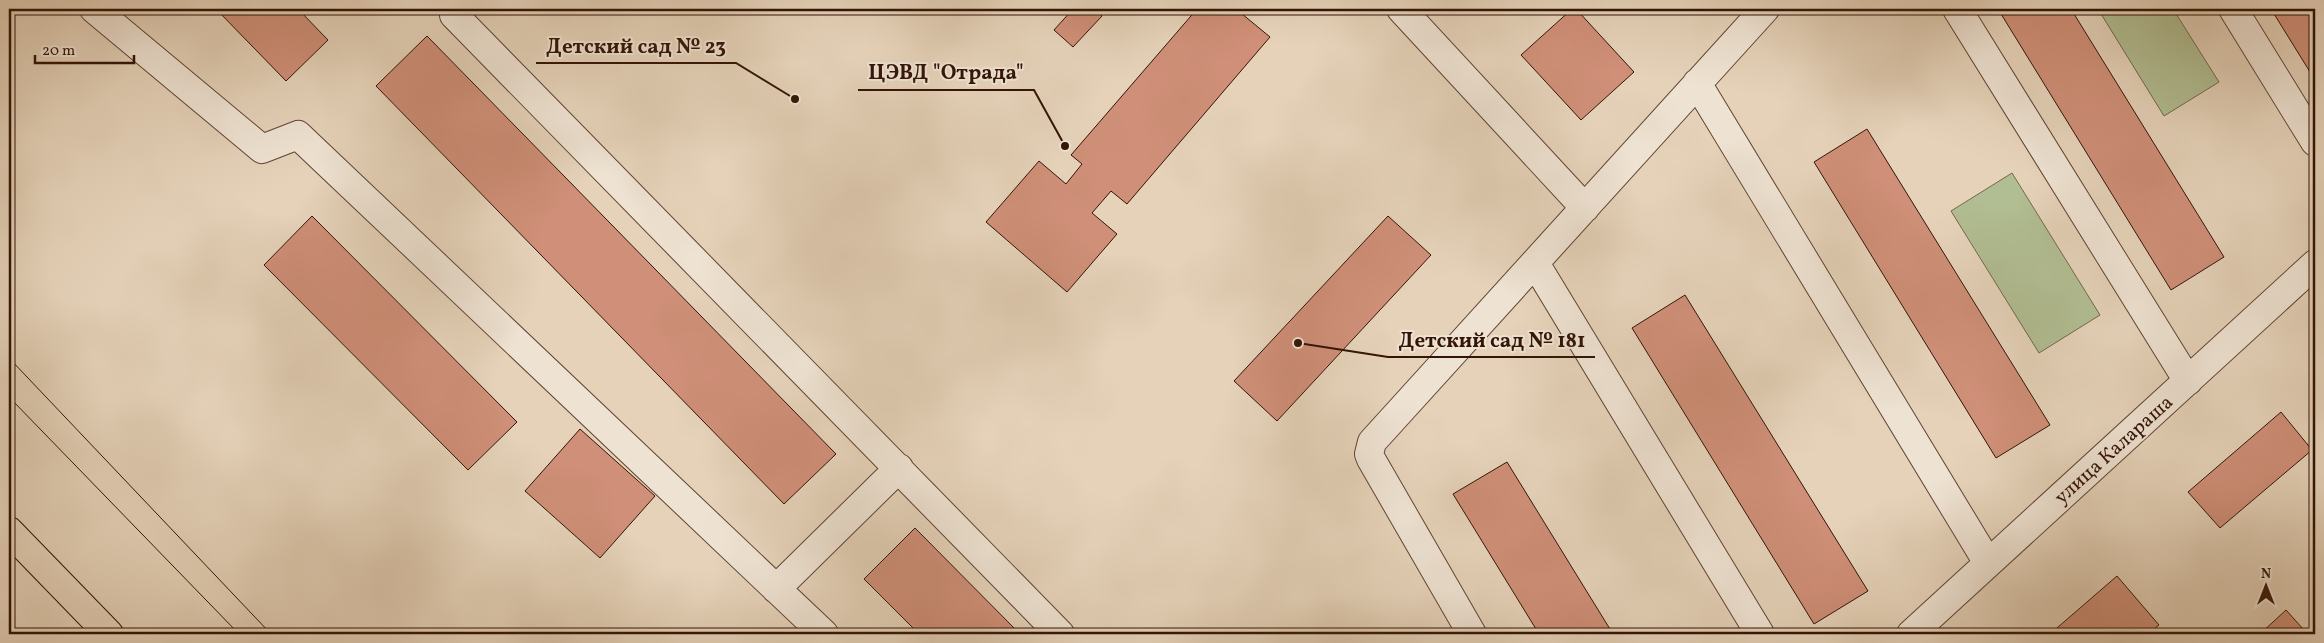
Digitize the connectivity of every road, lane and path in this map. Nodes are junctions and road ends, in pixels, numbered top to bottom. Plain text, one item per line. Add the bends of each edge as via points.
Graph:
1 (94, 9) edge
2 (1401, 9) edge
3 (1765, 9) edge
4 (1957, 9) edge
5 (2232, 9) edge
6 (454, 15) dead end
7 (1697, 84) junction
8 (2315, 142) edge
9 (1585, 208) junction
10 (1535, 263) junction
11 (2315, 264) edge
12 (2188, 381) junction
13 (899, 468) junction
14 (9, 531) edge
15 (1988, 563) junction
16 (776, 589) junction
17 (109, 634) edge
18 (824, 634) edge
19 (1060, 634) edge
20 (1472, 634) edge
21 (1760, 634) edge
22 (1910, 634) edge

1 - 16 street via 262,149 298,135
2 - 9 street
3 - 7 street
4 - 12 street
5 - 8 street
6 - 13 street
7 - 9 street
7 - 15 street
9 - 10 street
10 - 20 street via 1370,447 1370,459
10 - 21 street
11 - 12 street, улица Калараша
12 - 15 street, улица Калараша
13 - 16 street
13 - 19 street
14 - 17 main road
15 - 22 street, улица Калараша
16 - 18 street

